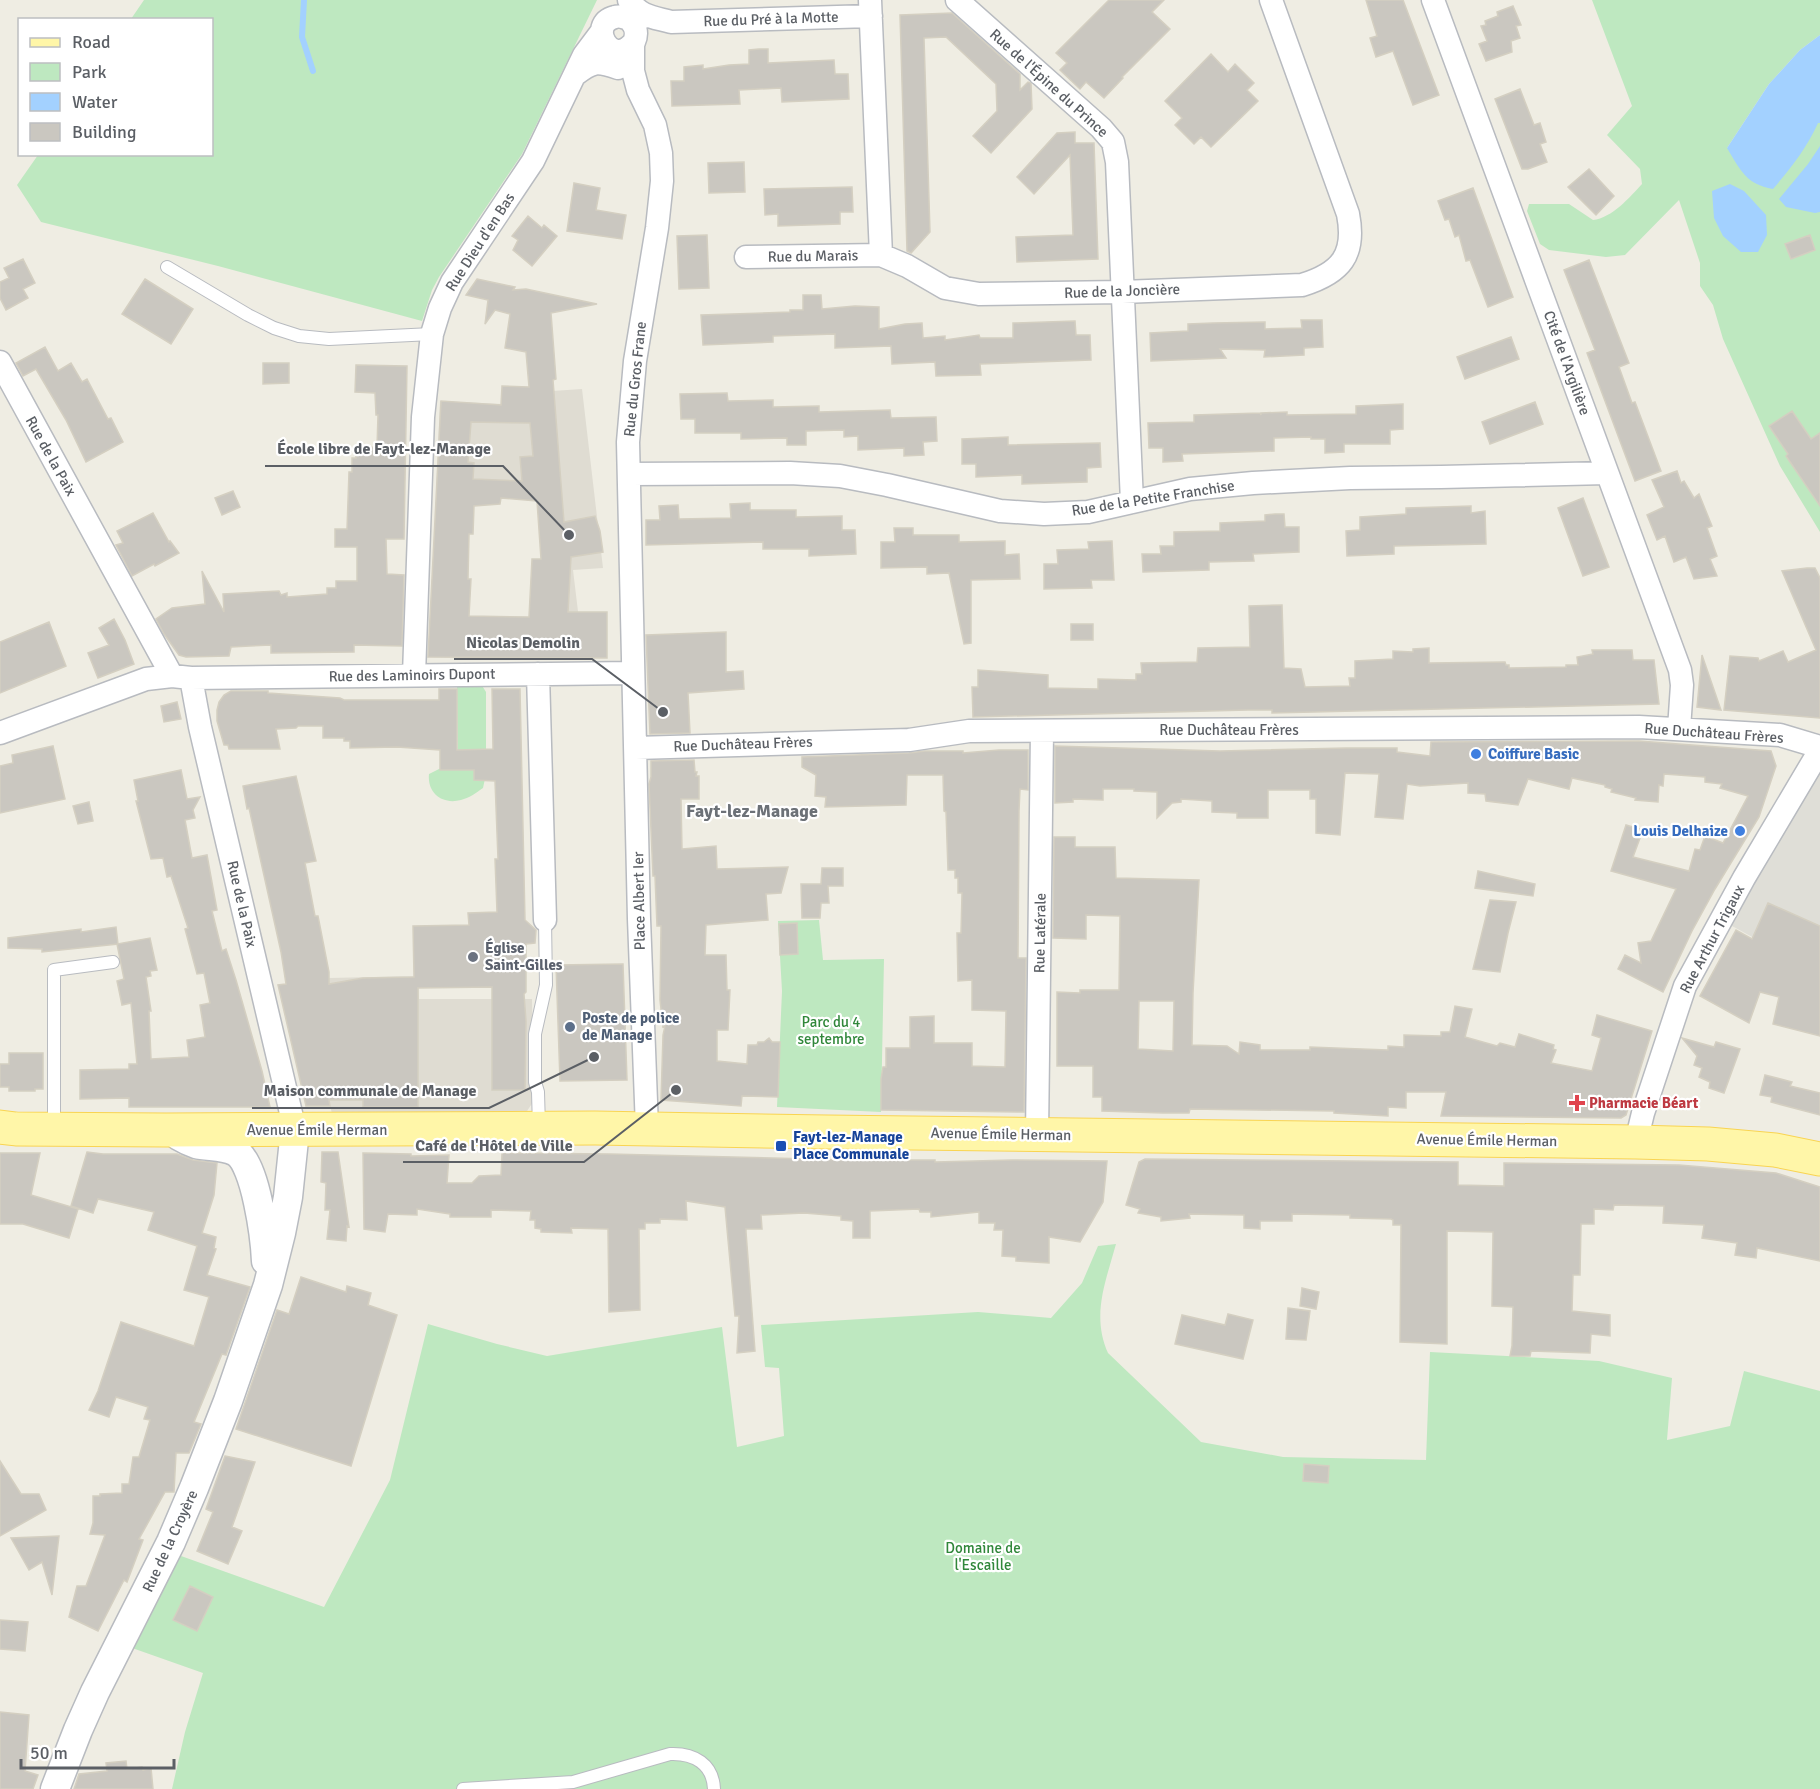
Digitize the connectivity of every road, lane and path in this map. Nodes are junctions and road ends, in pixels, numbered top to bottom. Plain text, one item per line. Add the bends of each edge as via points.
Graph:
1 (610, 0) edge
2 (957, 0) edge
3 (1271, 0) edge
4 (1433, 0) edge
5 (870, 8) edge
6 (624, 28) edge
7 (576, 74) junction
8 (880, 255) junction
9 (746, 257) dead end
10 (167, 267) dead end
11 (1122, 292) junction
12 (432, 334) junction
13 (0, 362) edge
14 (1607, 473) junction
15 (630, 474) junction
16 (1132, 502) junction
17 (633, 673) junction
18 (538, 674) junction
19 (414, 675) junction
20 (182, 677) junction
21 (1679, 729) junction
22 (1042, 731) junction
23 (0, 733) edge
24 (636, 748) junction
25 (1820, 749) edge
26 (545, 920) joint
27 (113, 962) dead end
28 (5, 1128) edge
29 (539, 1128) junction
30 (647, 1128) junction
31 (54, 1129) junction
32 (295, 1130) junction
33 (166, 1131) junction
34 (1038, 1135) junction
35 (1636, 1142) junction
36 (1820, 1160) edge
37 (268, 1285) junction
38 (576, 1786) edge
39 (54, 1789) edge
40 (464, 1789) edge
41 (714, 1789) edge

1 - 6 street
2 - 11 street, Rue de l'Épine du Prince via 1113,142
3 - 11 street, Rue de la Joncière via 1348,214 1350,248 1330,274 1302,285
4 - 14 street, Cité de l'Argilière
5 - 6 street, Rue du Pré à la Motte
5 - 8 street
6 - 7 street via 584,56
6 - 7 street via 601,62 590,63
6 - 15 street, Rue du Gros Frane via 638,90 655,125 662,181 635,361 628,442
7 - 12 street, Rue Dieu d'en Bas via 533,161 452,282
8 - 9 street, Rue du Marais
8 - 11 street, Rue de la Joncière via 945,288 980,294
10 - 12 lane via 248,315 299,336 329,339
11 - 16 street, Rue de l'Épine du Prince
12 - 19 street, Rue Dieu d'en Bas via 423,417
13 - 20 street, Rue de la Paix
14 - 16 street, Rue de la Petite Franchise via 1253,483 1190,489
14 - 21 street, Cité de l'Argilière via 1680,670
15 - 16 street, Rue de la Petite Franchise via 790,473 840,477 1000,511 1044,514 1088,512
15 - 17 street, Rue du Gros Frane
17 - 18 street, Rue des Laminoirs Dupont
17 - 24 street, Place Albert Ier
18 - 19 street, Rue des Laminoirs Dupont
18 - 26 street
19 - 20 street, Rue des Laminoirs Dupont
20 - 23 street, Rue des Laminoirs Dupont via 146,679
20 - 32 street, Rue de la Paix via 200,727
21 - 22 street, Rue Duchâteau Frères
21 - 25 street, Rue Duchâteau Frères via 1780,735
22 - 24 street, Rue Duchâteau Frères via 969,731 909,740
22 - 34 street, Rue Latérale
24 - 30 street, Place Albert Ier
25 - 35 street, Rue Arthur Trigaux via 1685,986
26 - 29 lane via 546,985 535,1034
27 - 31 lane via 54,970
28 - 31 main road, Avenue Émile Herman
29 - 30 main road, Avenue Émile Herman
29 - 32 main road, Avenue Émile Herman
30 - 34 main road, Avenue Émile Herman
31 - 33 main road, Avenue Émile Herman
32 - 33 main road, Avenue Émile Herman
32 - 37 street, Rue de la Croyère via 288,1197
33 - 37 street, Rue de la Croyère via 194,1144 223,1147 244,1159 265,1238
34 - 35 main road, Avenue Émile Herman
35 - 36 main road, Avenue Émile Herman via 1775,1150
37 - 39 street, Rue de la Croyère via 181,1520 118,1643
38 - 40 lane
38 - 41 lane via 670,1754 681,1754 706,1765

